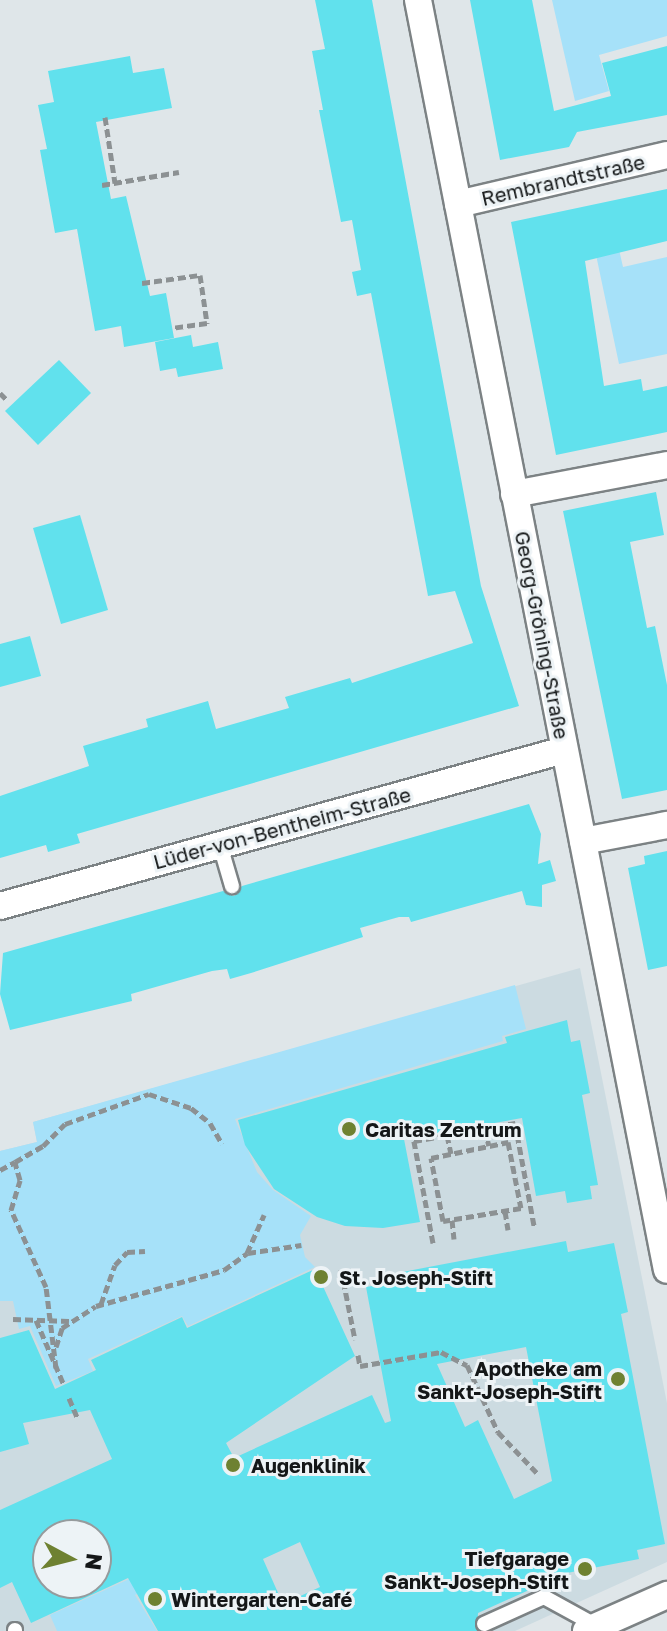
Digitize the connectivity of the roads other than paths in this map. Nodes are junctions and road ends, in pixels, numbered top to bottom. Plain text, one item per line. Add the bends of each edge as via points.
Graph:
1 (418, 0) edge
2 (667, 155) edge
3 (458, 204) junction
4 (667, 465) edge
5 (514, 494) junction
6 (564, 750) junction
7 (667, 825) edge
8 (583, 841) junction
9 (220, 845) junction
10 (232, 886) dead end
11 (0, 906) edge
12 (658, 1178) edge
13 (667, 1270) edge
14 (667, 1595) edge
15 (484, 1624) dead end
16 (592, 1629) edge

1 - 3 street, Georg-Gröning-Straße
2 - 3 street, Rembrandtstraße
3 - 5 street, Georg-Gröning-Straße
4 - 5 street
5 - 6 street, Georg-Gröning-Straße
6 - 8 street, Georg-Gröning-Straße
6 - 9 street, Lüder-von-Bentheim-Straße
7 - 8 street
8 - 12 street, Georg-Gröning-Straße
9 - 10 lane
9 - 11 street, Lüder-von-Bentheim-Straße
12 - 13 street, Georg-Gröning-Straße
14 - 16 street
15 - 16 lane via 544,1597

